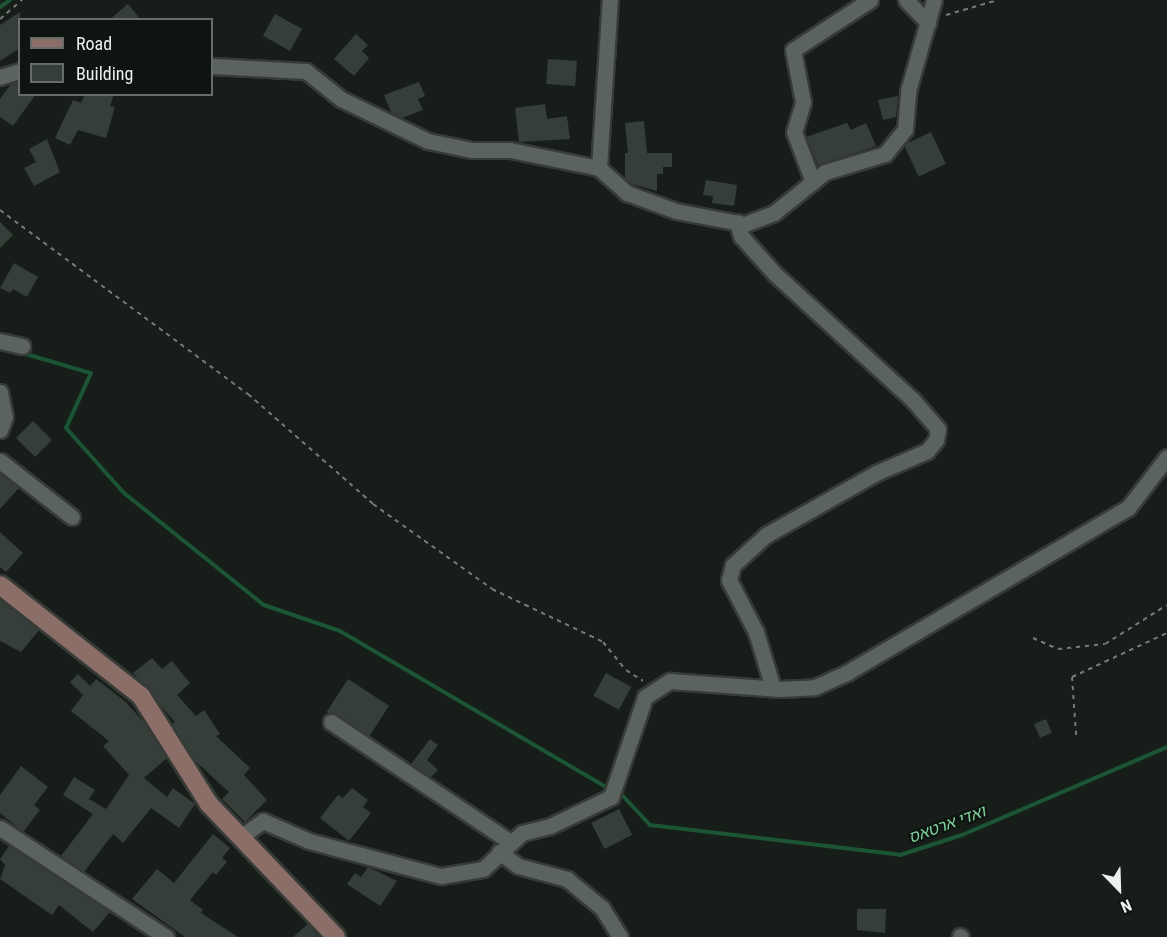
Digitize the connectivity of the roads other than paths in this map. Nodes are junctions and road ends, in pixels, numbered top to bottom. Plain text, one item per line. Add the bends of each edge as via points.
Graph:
1 (610, 0) edge
2 (870, 0) edge
3 (906, 0) edge
4 (934, 0) edge
5 (928, 23) junction
6 (213, 66) edge
7 (18, 72) edge
8 (0, 76) edge
9 (599, 168) junction
10 (813, 182) junction
11 (737, 222) junction
12 (0, 341) edge
13 (22, 346) dead end
14 (0, 392) edge
15 (0, 430) edge
16 (1167, 457) edge
17 (0, 461) edge
18 (72, 517) dead end
19 (0, 585) edge
20 (773, 688) junction
21 (331, 723) dead end
22 (0, 828) edge
23 (242, 836) junction
24 (504, 847) junction
25 (166, 937) edge
26 (336, 937) edge
27 (620, 937) edge

1 - 9 street
2 - 10 street via 793,50 803,102 794,132
3 - 5 street
4 - 5 street
5 - 10 street via 908,91 905,129 885,154 825,172
6 - 9 street via 306,71 341,99 428,141 472,150 510,150
7 - 8 street
9 - 11 street via 627,193 676,211
10 - 11 street via 774,213 745,224
11 - 20 street via 741,236 775,274 912,399 938,429 936,440 927,451 876,473 766,536 733,565 729,580 756,632
12 - 13 street
14 - 15 street via 5,417
16 - 20 street via 1128,508 848,672 814,687
17 - 18 street via 9,472
19 - 23 street via 141,696 209,804
20 - 24 street via 670,681 645,697 612,797 550,826 522,833
21 - 24 street
22 - 25 street
23 - 24 street via 263,821 309,841 441,876 483,869
23 - 26 street
24 - 27 street via 518,866 567,879 603,908

